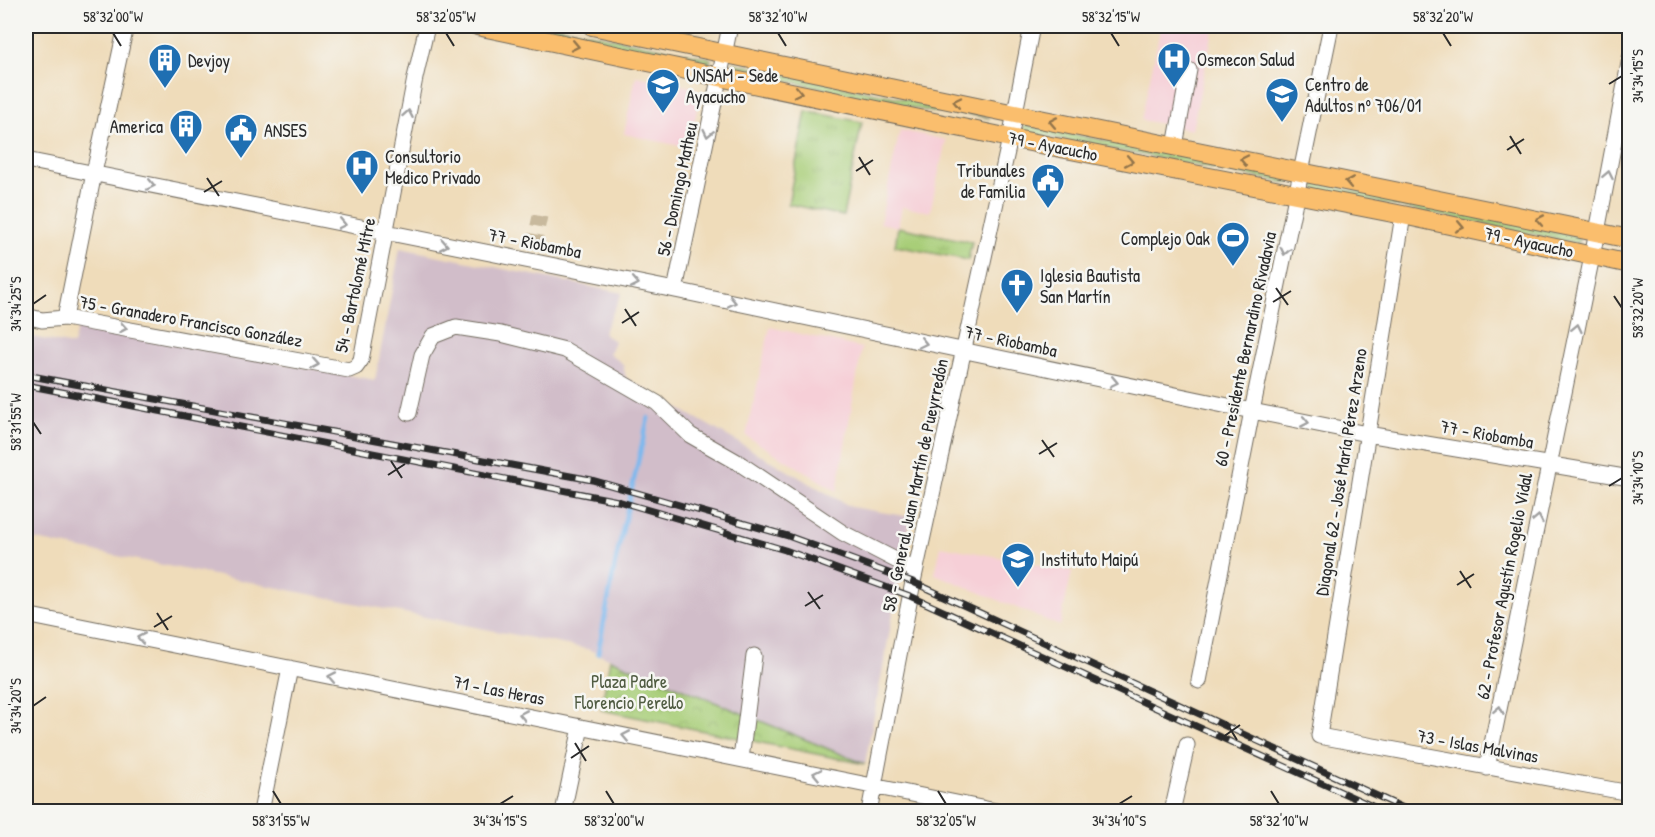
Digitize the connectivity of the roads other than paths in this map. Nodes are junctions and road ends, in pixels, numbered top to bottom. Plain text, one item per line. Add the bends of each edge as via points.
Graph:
1 (126, 26) edge
2 (427, 26) edge
3 (477, 26) edge
4 (592, 26) edge
5 (730, 26) edge
6 (1032, 26) edge
7 (1331, 26) edge
8 (725, 53) junction
9 (1629, 58) edge
10 (1189, 70) dead end
11 (720, 75) junction
12 (1015, 114) junction
13 (1010, 138) junction
14 (1175, 146) junction
15 (26, 160) edge
16 (1301, 172) junction
17 (94, 173) junction
18 (1297, 193) junction
19 (1403, 215) junction
20 (1597, 232) junction
21 (386, 233) junction
22 (1629, 238) edge
23 (1592, 256) junction
24 (1629, 264) edge
25 (675, 290) junction
26 (26, 316) edge
27 (65, 318) junction
28 (964, 351) junction
29 (349, 370) joint
30 (1252, 411) junction
31 (409, 413) dead end
32 (1367, 434) junction
33 (1549, 464) junction
34 (1629, 478) edge
35 (915, 570) junction
36 (26, 615) edge
37 (754, 656) dead end
38 (290, 668) junction
39 (1199, 681) dead end
40 (580, 727) junction
41 (1318, 736) joint
42 (1187, 745) dead end
43 (741, 759) junction
44 (1487, 768) junction
45 (874, 786) junction
46 (1629, 793) edge
47 (261, 812) edge
48 (563, 812) edge
49 (869, 812) edge
50 (1001, 812) edge
51 (1172, 812) edge

1 - 17 street
21 -> 2 street, 54 - Bartolomé Mitre
3 -> 11 main road, 79 - Ayacucho
4 - 8 main road, 79 - Ayacucho
5 - 8 street, 56 - Domingo Matheu
6 - 12 street, 58 - General Juan Martín de Pueyrredón
7 - 16 street, 60 - Presidente Bernardino Rivadavia
8 - 11 street, 56 - Domingo Matheu
12 -> 8 main road, 79 - Ayacucho
20 -> 9 street, 62 - Profesor Agustín Rogelio Vidal
10 - 14 street
11 -> 13 main road, 79 - Ayacucho
11 -> 25 street, 56 - Domingo Matheu
12 - 13 street, 58 - General Juan Martín de Pueyrredón
14 -> 12 main road, 79 - Ayacucho
13 -> 18 main road, 79 - Ayacucho
13 - 28 street, 58 - General Juan Martín de Pueyrredón
16 -> 14 main road, 79 - Ayacucho
15 - 17 street, 77 - Riobamba
16 - 18 street, 60 - Presidente Bernardino Rivadavia
20 -> 16 main road, 79 - Ayacucho
17 -> 21 street, 77 - Riobamba
17 - 27 street
18 - 19 main road, 79 - Ayacucho
18 -> 30 street, 60 - Presidente Bernardino Rivadavia
19 -> 23 main road, 79 - Ayacucho
19 - 32 street, Diagonal 62 - José María Pérez Arzeno
20 - 22 main road, 79 - Ayacucho
20 - 23 street, 62 - Profesor Agustín Rogelio Vidal
21 -> 25 street, 77 - Riobamba via 532,255
21 - 29 street, 54 - Bartolomé Mitre via 361,360
23 - 24 main road, 79 - Ayacucho
33 -> 23 street, 62 - Profesor Agustín Rogelio Vidal
25 -> 28 street, 77 - Riobamba
26 - 27 street, 75 - Granadero Francisco González via 42,320
27 -> 29 street, 75 - Granadero Francisco González
28 -> 30 street, 77 - Riobamba
28 - 35 street, 58 - General Juan Martín de Pueyrredón
30 -> 32 street, 77 - Riobamba
30 - 39 street, 60 - Presidente Bernardino Rivadavia
31 - 35 street via 422,356 433,336 456,327 564,350 657,403 690,435 843,532
32 - 33 street, 77 - Riobamba
32 - 41 street, Diagonal 62 - José María Pérez Arzeno
33 - 34 street, 77 - Riobamba
44 -> 33 street, 62 - Profesor Agustín Rogelio Vidal
35 - 45 street, 58 - General Juan Martín de Pueyrredón
38 -> 36 street, 71 - Las Heras
37 - 43 street
40 -> 38 street, 71 - Las Heras
38 - 47 street
43 -> 40 street, 71 - Las Heras
40 - 48 street
41 - 44 street, 73 - Islas Malvinas
42 - 51 street
45 -> 43 street, 71 - Las Heras
44 - 46 street, 73 - Islas Malvinas
45 - 49 street, 58 - General Juan Martín de Pueyrredón
45 - 50 street, 71 - Las Heras

